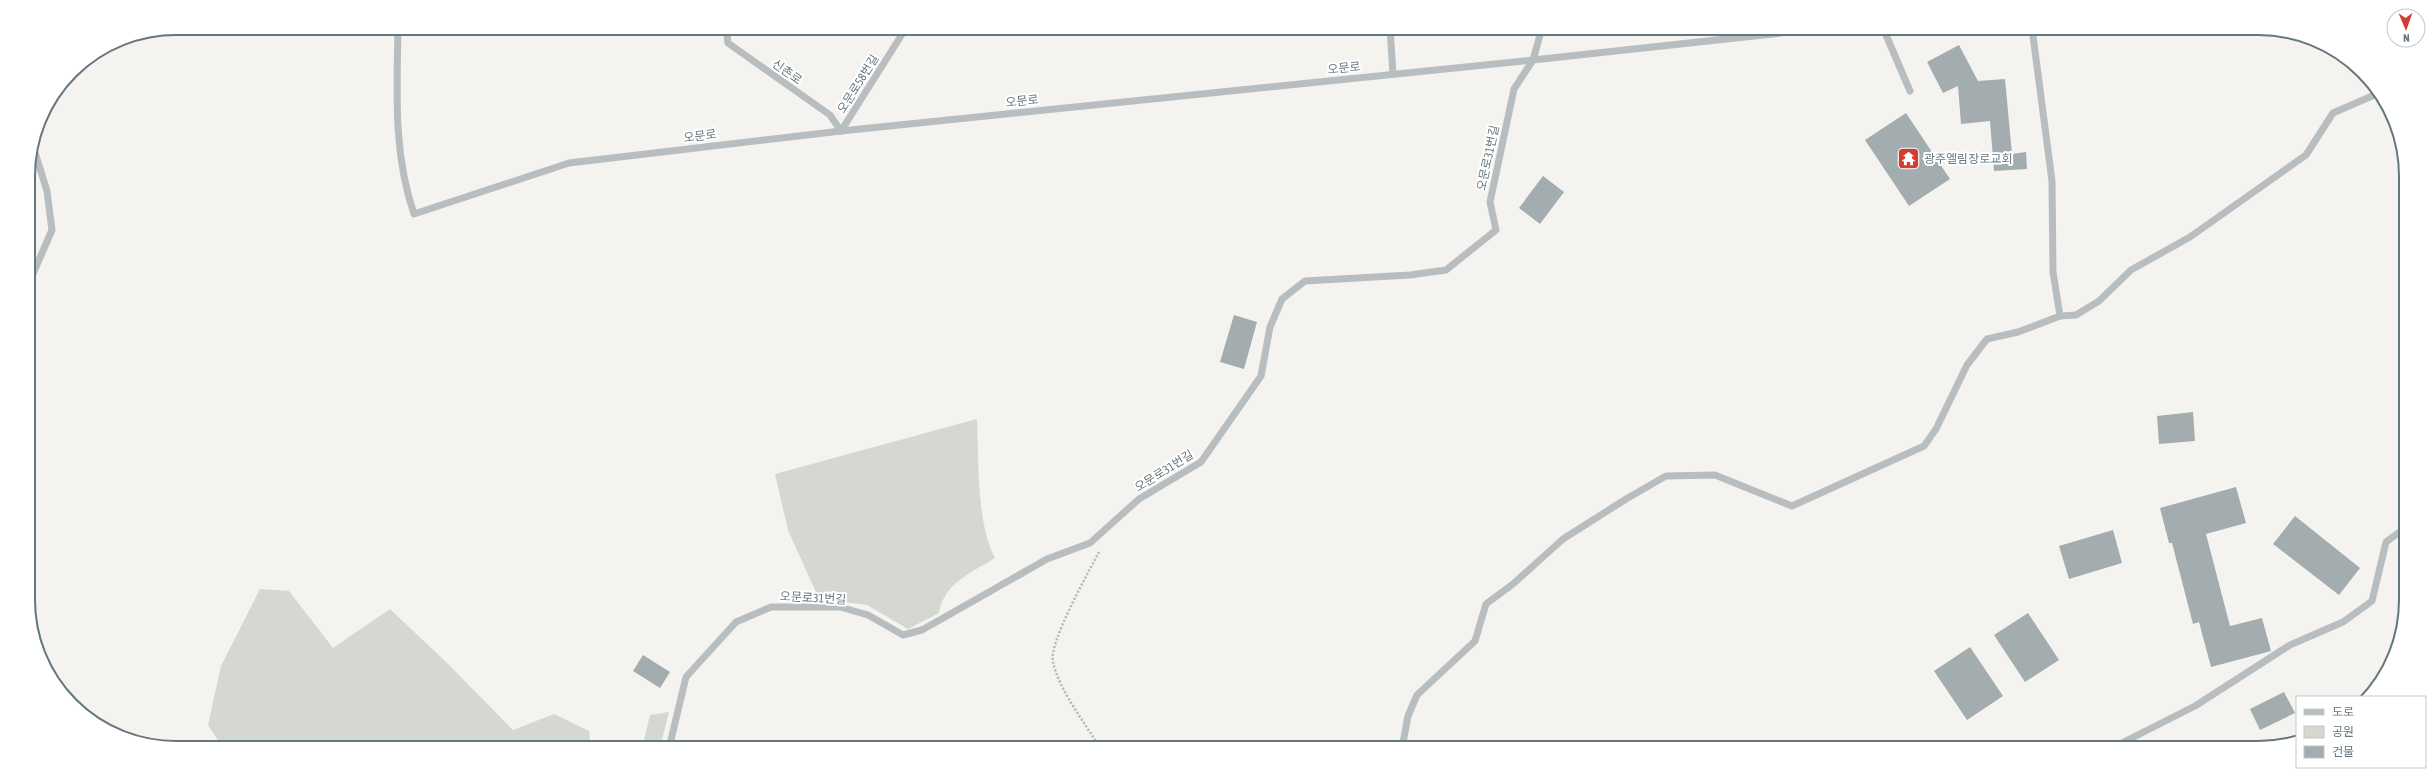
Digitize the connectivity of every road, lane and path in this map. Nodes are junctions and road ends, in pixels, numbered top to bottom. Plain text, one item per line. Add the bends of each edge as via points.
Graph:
1 (398, 35) edge
2 (727, 35) edge
3 (902, 35) edge
4 (1390, 35) edge
5 (1540, 35) edge
6 (1763, 35) edge
7 (1886, 35) edge
8 (2033, 35) edge
9 (1533, 60) junction
10 (1393, 74) junction
11 (1910, 91) dead end
12 (2373, 95) edge
13 (841, 131) junction
14 (36, 156) edge
15 (35, 269) edge
16 (2060, 316) junction
17 (2399, 532) edge
18 (1102, 547) dead end
19 (671, 741) edge
20 (1096, 741) edge
21 (1403, 741) edge
22 (2126, 741) edge

1 - 13 street, 오문로 via 397,130 401,170 414,214 569,162
2 - 13 street, 신촌로 via 728,43 830,116
3 - 13 street, 오문로58번길
4 - 10 street
5 - 9 street
6 - 9 street, 오문로
7 - 11 street
8 - 16 street via 2052,181 2053,272
9 - 10 street, 오문로
9 - 19 street, 오문로31번길 via 1514,90 1490,202 1496,230 1464,256 1446,270 1410,276 1305,281 1282,299 1270,327 1261,376 1201,462 1139,499 1090,543 1047,559 922,630 903,635 868,615 840,607 771,607 736,622 686,677
10 - 13 street, 오문로
12 - 16 street via 2333,113 2306,155 2190,237 2131,270 2099,301 2076,315
14 - 15 street via 48,191 52,230
16 - 21 street via 2018,332 1987,339 1967,365 1936,429 1924,446 1792,506 1715,475 1666,476 1562,539 1513,584 1486,604 1475,641 1417,695 1408,716
17 - 22 street via 2386,542 2372,601 2343,622 2290,645 2195,706
18 - 20 path via 1059,634 1052,660 1060,681

